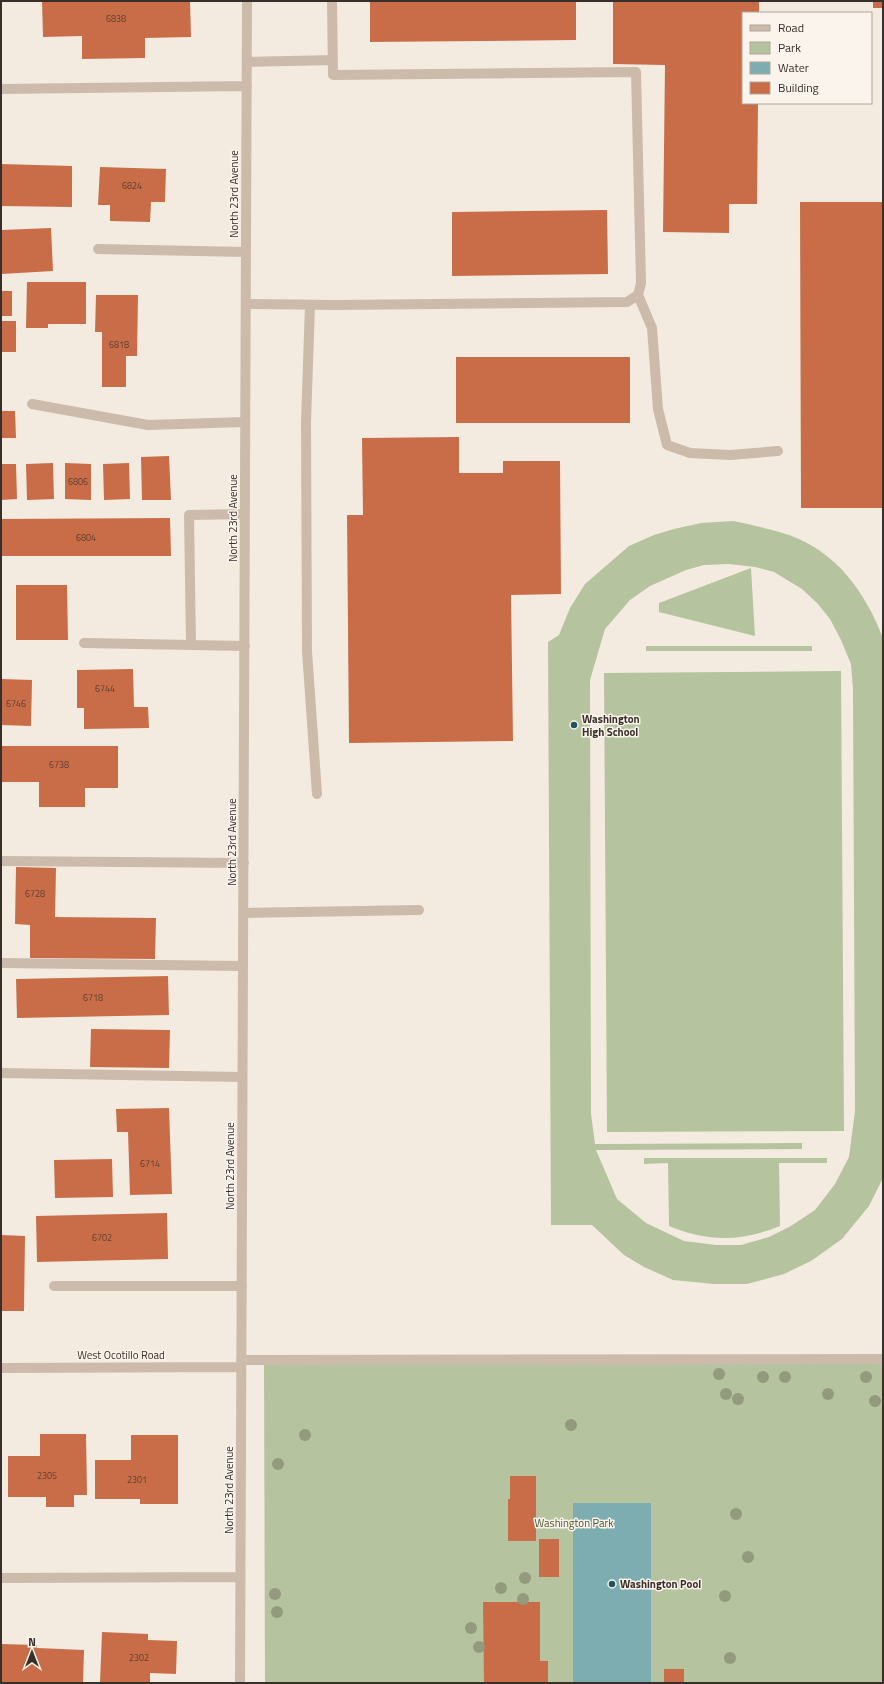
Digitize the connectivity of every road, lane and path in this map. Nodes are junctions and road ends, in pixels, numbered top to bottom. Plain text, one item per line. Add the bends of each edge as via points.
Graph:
1 (247, 1) edge
2 (332, 1) edge
3 (333, 60) junction
4 (247, 62) junction
5 (247, 86) junction
6 (1, 89) edge
7 (98, 250) dead end
8 (246, 252) junction
9 (638, 294) junction
10 (246, 304) junction
11 (310, 305) junction
12 (32, 404) dead end
13 (245, 422) junction
14 (778, 451) dead end
15 (245, 514) junction
16 (84, 643) dead end
17 (191, 645) junction
18 (245, 646) junction
19 (317, 794) dead end
20 (1, 861) edge
21 (244, 863) junction
22 (419, 910) dead end
23 (243, 913) junction
24 (1, 963) edge
25 (243, 966) junction
26 (1, 1073) edge
27 (242, 1077) junction
28 (54, 1286) dead end
29 (242, 1286) junction
30 (883, 1359) edge
31 (241, 1364) junction
32 (1, 1368) edge
33 (240, 1577) junction
34 (1, 1578) edge
35 (240, 1683) edge

1 - 4 street, North 23rd Avenue
2 - 3 street
3 - 4 street
3 - 9 street via 333,75 636,72 641,283
4 - 5 street, North 23rd Avenue
5 - 6 street
5 - 8 street, North 23rd Avenue
7 - 8 street
8 - 10 street, North 23rd Avenue
9 - 11 street via 627,302
9 - 14 street via 652,328 658,409 667,445 690,453 722,455
10 - 11 street
10 - 13 street, North 23rd Avenue
11 - 19 street via 306,422 306,651
12 - 13 street via 148,425
13 - 15 street, North 23rd Avenue
15 - 17 street via 189,515
15 - 18 street, North 23rd Avenue
16 - 17 street
17 - 18 street
18 - 21 street, North 23rd Avenue
20 - 21 street
21 - 23 street, North 23rd Avenue
22 - 23 street
23 - 25 street, North 23rd Avenue
24 - 25 street
25 - 27 street, North 23rd Avenue
26 - 27 street
27 - 29 street, North 23rd Avenue
28 - 29 street
29 - 31 street, North 23rd Avenue
30 - 31 street, West Ocotillo Road
31 - 32 street, West Ocotillo Road
31 - 33 street, North 23rd Avenue
33 - 34 street
33 - 35 street, North 23rd Avenue

